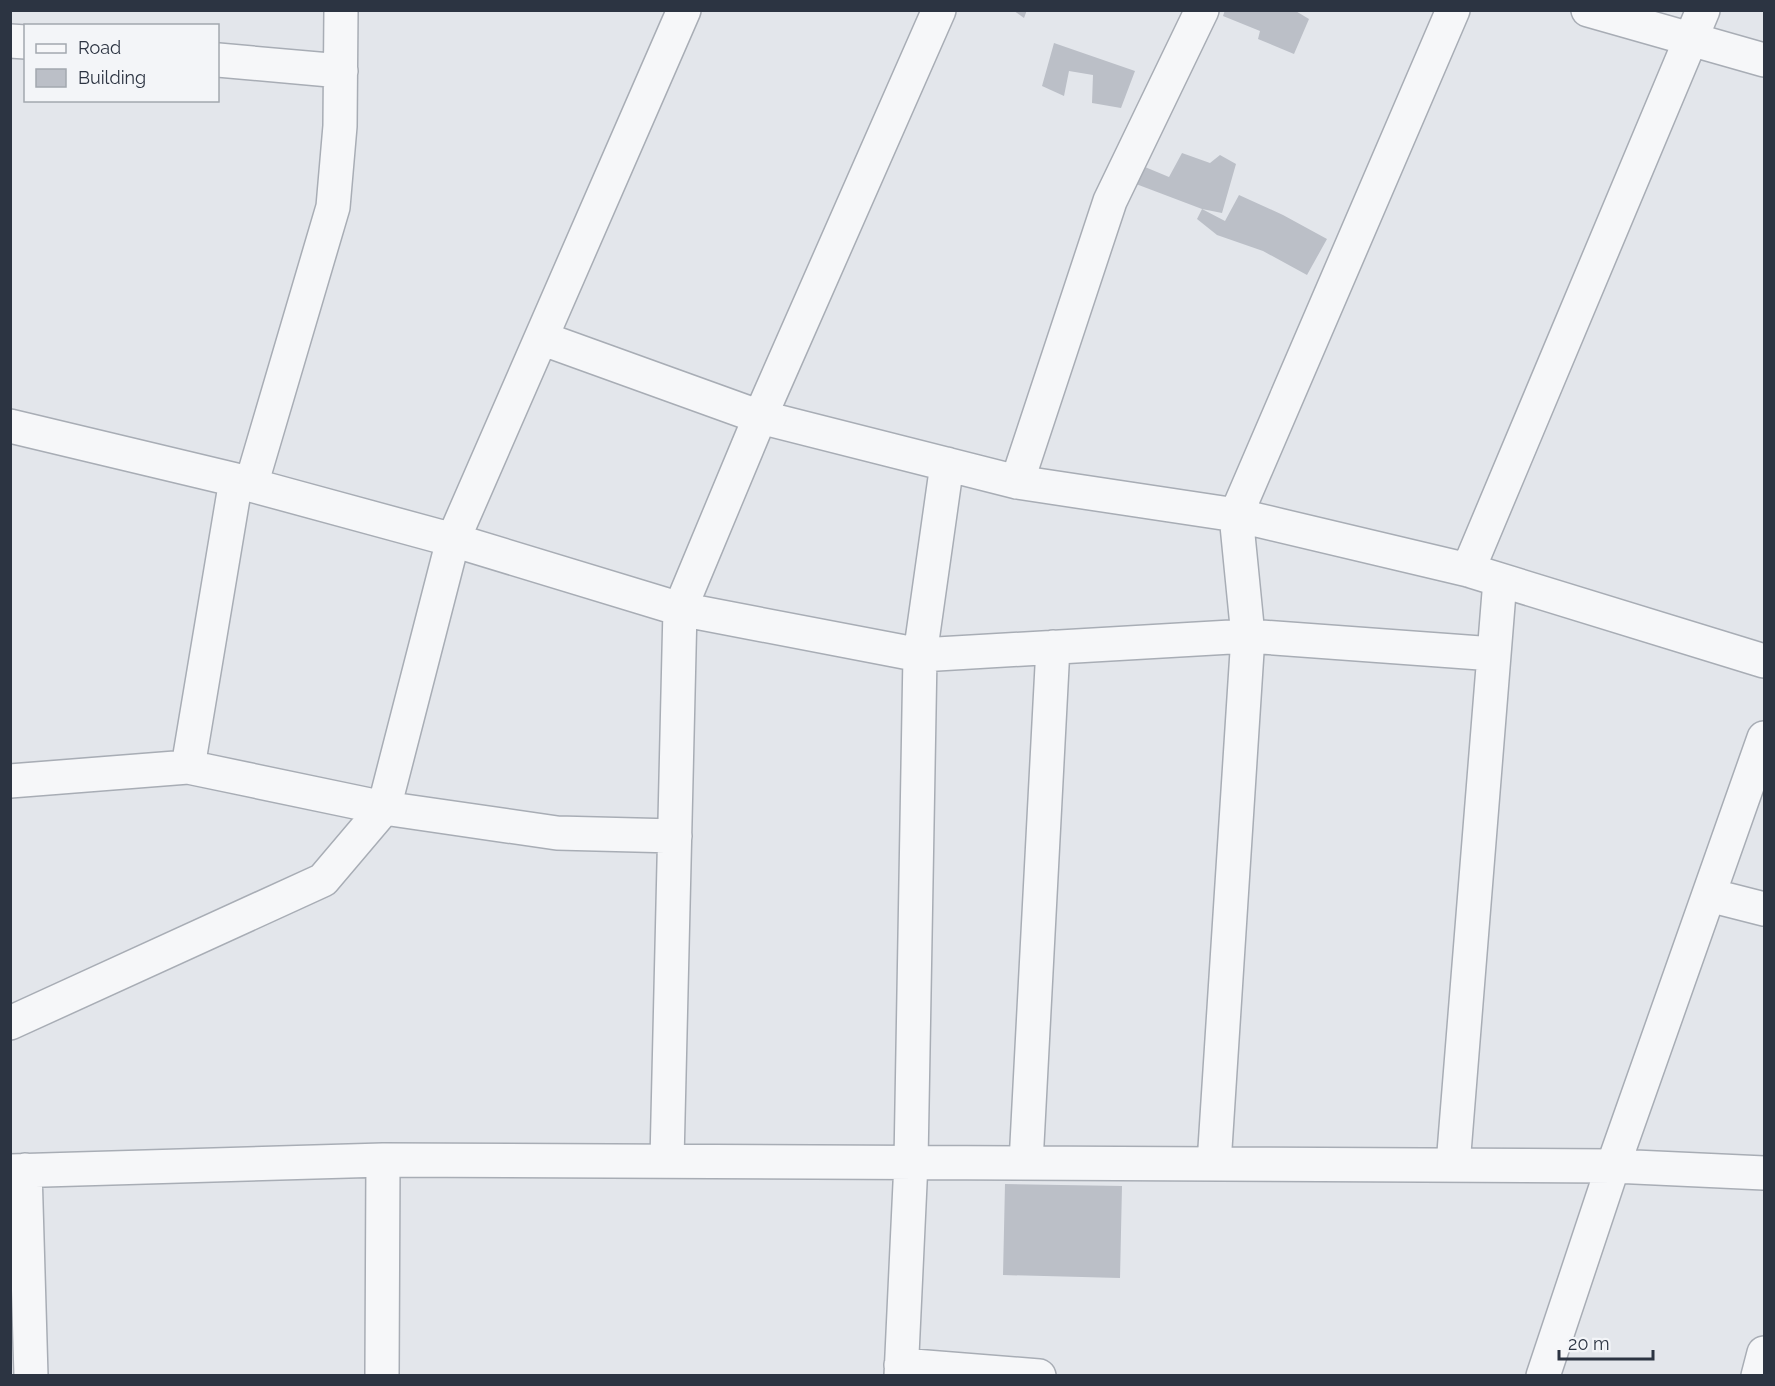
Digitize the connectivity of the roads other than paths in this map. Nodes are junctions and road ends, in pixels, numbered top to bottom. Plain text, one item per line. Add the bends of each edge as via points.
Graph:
1 (341, 10) edge
2 (684, 10) edge
3 (939, 10) edge
4 (1202, 10) edge
5 (1453, 10) edge
6 (1588, 10) edge
7 (1697, 25) edge
8 (219, 60) edge
9 (1764, 60) edge
10 (341, 72) junction
11 (541, 338) junction
12 (760, 417) junction
13 (10, 426) edge
14 (946, 464) junction
15 (1017, 482) junction
16 (243, 483) junction
17 (1236, 515) junction
18 (453, 540) junction
19 (1468, 570) junction
20 (1500, 580) junction
21 (680, 609) junction
22 (1248, 636) junction
23 (1053, 647) junction
24 (1494, 654) junction
25 (920, 655) junction
26 (1764, 661) edge
27 (1764, 738) edge
28 (188, 767) junction
29 (10, 781) edge
30 (384, 808) junction
31 (675, 836) junction
32 (1709, 895) junction
33 (1764, 909) edge
34 (10, 1023) edge
35 (383, 1160) junction
36 (667, 1160) junction
37 (910, 1162) junction
38 (1026, 1163) junction
39 (1214, 1164) junction
40 (1454, 1166) junction
41 (1613, 1166) junction
42 (18, 1171) edge
43 (1764, 1173) edge
44 (21, 1338) edge
45 (1764, 1353) edge
46 (901, 1370) edge
47 (31, 1376) edge
48 (382, 1376) edge
49 (1039, 1376) edge
50 (1543, 1376) edge
51 (1758, 1376) edge

1 - 10 street
2 - 11 street
3 - 12 street
4 - 15 street via 1110,201
5 - 17 street
6 - 7 street
7 - 9 street
7 - 19 street
8 - 10 street
10 - 16 street via 333,207
11 - 12 street
11 - 18 street
12 - 14 street
12 - 21 street
13 - 16 street
14 - 15 street
14 - 25 street
15 - 17 street
16 - 18 street
16 - 28 street
17 - 19 street
17 - 22 street
18 - 21 street
18 - 30 street
19 - 20 street
20 - 24 street
20 - 26 street
21 - 25 street
21 - 31 street
22 - 23 street
22 - 24 street
22 - 39 street
23 - 25 street
23 - 38 street
24 - 40 street
25 - 37 street
27 - 32 street
28 - 29 street
28 - 30 street
30 - 31 street via 557,833
30 - 34 street via 323,880
31 - 36 street
32 - 33 street
32 - 41 street
35 - 36 street
35 - 42 street
35 - 48 street
36 - 37 street
37 - 38 street
37 - 46 street
38 - 39 street
39 - 40 street
40 - 41 street
41 - 43 street
41 - 50 street
42 - 44 street
44 - 47 street
45 - 51 street
46 - 49 street

